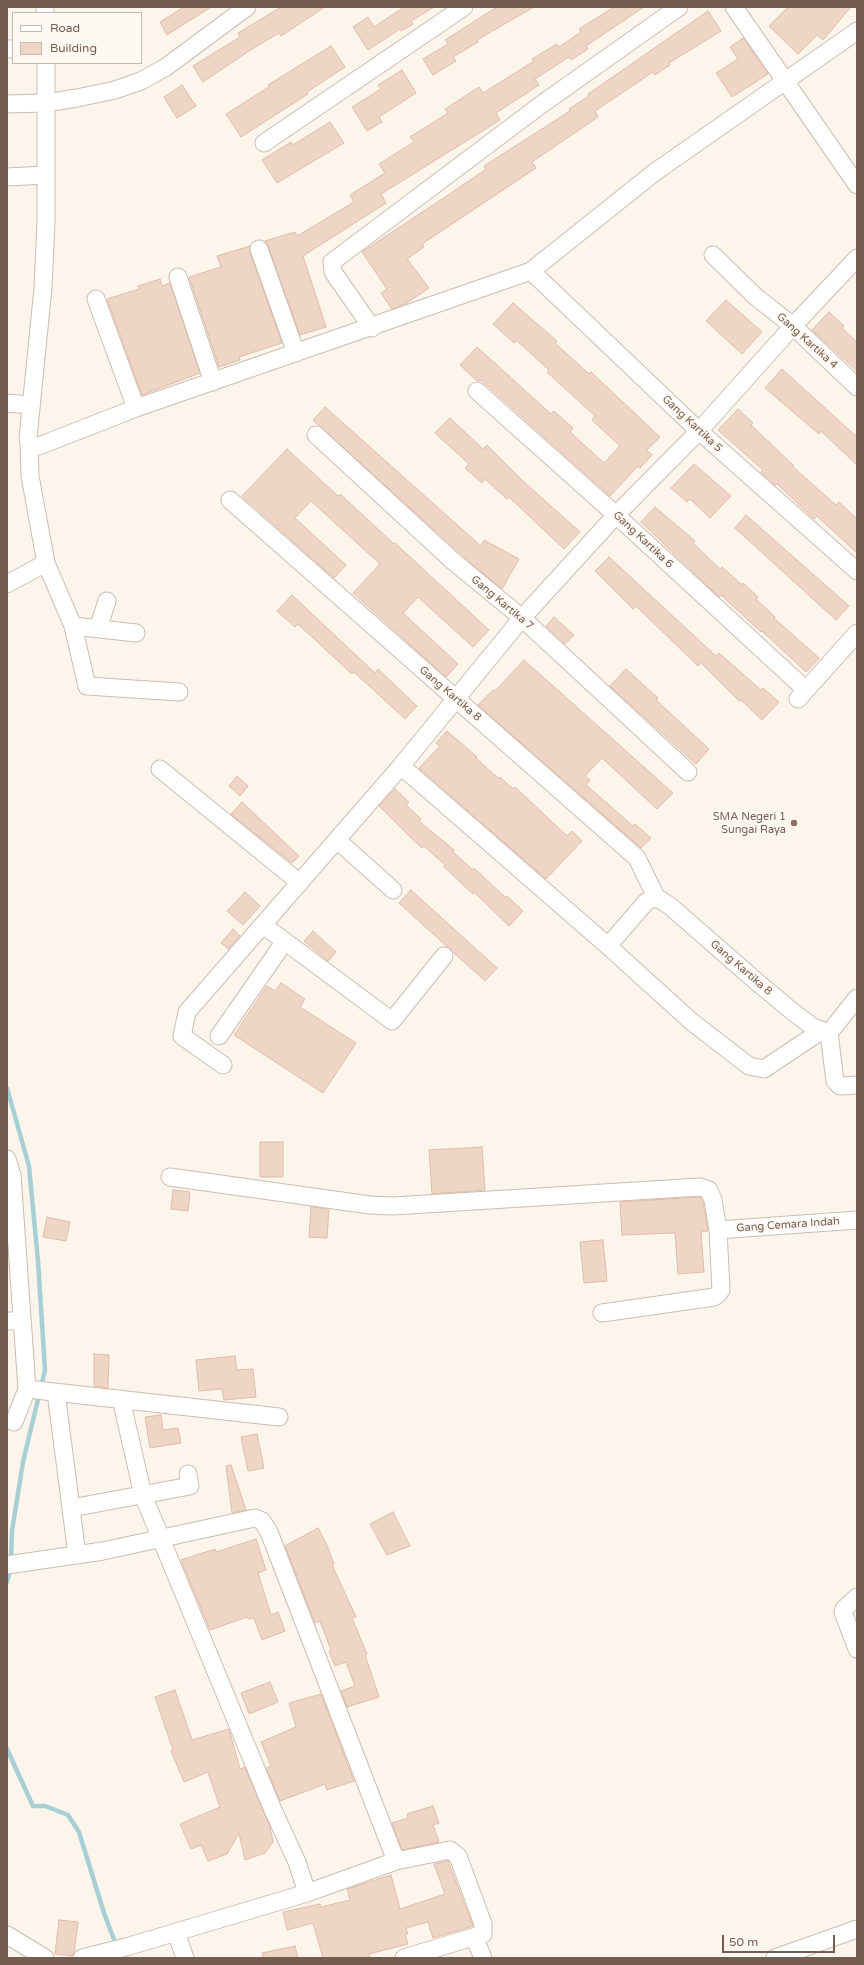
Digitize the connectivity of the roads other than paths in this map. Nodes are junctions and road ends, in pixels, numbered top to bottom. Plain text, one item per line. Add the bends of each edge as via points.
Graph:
1 (247, 7) edge
2 (464, 7) edge
3 (679, 7) edge
4 (734, 7) edge
5 (857, 31) edge
6 (46, 64) edge
7 (785, 83) junction
8 (46, 103) junction
9 (7, 104) edge
10 (264, 143) dead end
11 (46, 175) junction
12 (7, 177) edge
13 (857, 184) edge
14 (259, 249) dead end
15 (713, 255) dead end
16 (857, 258) edge
17 (531, 271) junction
18 (178, 277) dead end
19 (96, 299) dead end
20 (793, 326) junction
21 (372, 328) junction
22 (296, 353) junction
23 (212, 382) junction
24 (857, 387) edge
25 (478, 392) dead end
26 (7, 404) edge
27 (31, 405) junction
28 (136, 408) junction
29 (698, 431) junction
30 (316, 435) dead end
31 (29, 444) junction
32 (230, 500) dead end
33 (616, 515) junction
34 (46, 563) junction
35 (857, 571) edge
36 (7, 584) edge
37 (107, 601) dead end
38 (522, 618) junction
39 (73, 626) junction
40 (98, 629) junction
41 (136, 633) dead end
42 (857, 633) edge
43 (179, 692) dead end
44 (456, 699) junction
45 (401, 766) junction
46 (160, 770) dead end
47 (688, 772) dead end
48 (337, 840) junction
49 (300, 882) junction
50 (393, 890) dead end
51 (656, 897) junction
52 (263, 925) junction
53 (285, 941) junction
54 (608, 946) junction
55 (444, 956) dead end
56 (857, 998) edge
57 (825, 1032) junction
58 (219, 1036) dead end
59 (223, 1065) dead end
60 (857, 1085) edge
61 (7, 1159) edge
62 (170, 1176) dead end
63 (857, 1220) edge
64 (718, 1230) junction
65 (602, 1313) dead end
66 (15, 1321) edge
67 (41, 1390) junction
68 (121, 1399) junction
69 (279, 1417) dead end
70 (14, 1422) dead end
71 (188, 1474) dead end
72 (143, 1495) junction
73 (71, 1508) junction
74 (162, 1539) junction
75 (77, 1555) junction
76 (12, 1564) edge
77 (857, 1597) edge
78 (856, 1640) edge
79 (396, 1861) junction
80 (307, 1893) junction
81 (857, 1929) edge
82 (176, 1932) junction
83 (7, 1935) edge
84 (474, 1936) junction
85 (45, 1958) edge
86 (82, 1958) edge
87 (185, 1958) edge
88 (404, 1958) edge
89 (483, 1958) edge
90 (776, 1958) edge

1 - 8 street via 166,67 141,81 115,90
2 - 10 street
3 - 21 street via 542,104 332,262 333,272
4 - 7 street
5 - 7 street
6 - 8 street
7 - 13 street
7 - 17 street via 655,172
8 - 9 street
8 - 11 street
11 - 12 street
11 - 27 street via 43,288
14 - 22 street
15 - 20 street, Gang Kartika 4 via 756,297
16 - 20 street
17 - 21 street
17 - 29 street, Gang Kartika 5
18 - 23 street
19 - 28 street
20 - 24 street, Gang Kartika 4
20 - 29 street
21 - 22 street
22 - 23 street
23 - 28 street
25 - 33 street, Gang Kartika 6
26 - 27 street
27 - 31 street
28 - 31 street via 39,446
29 - 33 street
29 - 35 street, Gang Kartika 5
30 - 38 street, Gang Kartika 7 via 454,562
31 - 34 street via 30,476
32 - 44 street, Gang Kartika 8
33 - 38 street
33 - 42 street, Gang Kartika 6 via 802,695
34 - 36 street
34 - 39 street
37 - 40 street
38 - 44 street
38 - 47 street, Gang Kartika 7
39 - 40 street
39 - 43 street via 87,686
40 - 41 street
44 - 45 street
44 - 51 street, Gang Kartika 8 via 637,858
45 - 48 street
45 - 54 street
46 - 49 street
48 - 49 street
48 - 50 street
49 - 52 street
51 - 54 street via 646,902
51 - 57 street, Gang Kartika 8 via 670,906 808,1023
52 - 53 street
52 - 59 street via 187,1012 182,1036
53 - 55 street via 392,1021
53 - 58 street
54 - 57 street via 692,1022 749,1066 764,1069
56 - 57 street
57 - 60 street via 835,1081 840,1086
61 - 66 street via 12,1174
62 - 64 street via 370,1205 393,1206 700,1187 709,1190
63 - 64 street, Gang Cemara Indah
64 - 65 street via 721,1290 714,1297
66 - 67 street
67 - 68 street
67 - 70 street
67 - 73 street
68 - 69 street
68 - 72 street
71 - 72 street via 190,1486
72 - 73 street
72 - 74 street
73 - 75 street
74 - 75 street
74 - 79 street via 255,1518 262,1521 269,1532
74 - 80 street
75 - 76 street
77 - 78 street via 843,1612
79 - 80 street
79 - 84 street via 450,1850 458,1856 483,1924 482,1934
80 - 82 street
81 - 90 street
82 - 86 street
82 - 87 street
83 - 85 street
84 - 88 street
84 - 89 street

